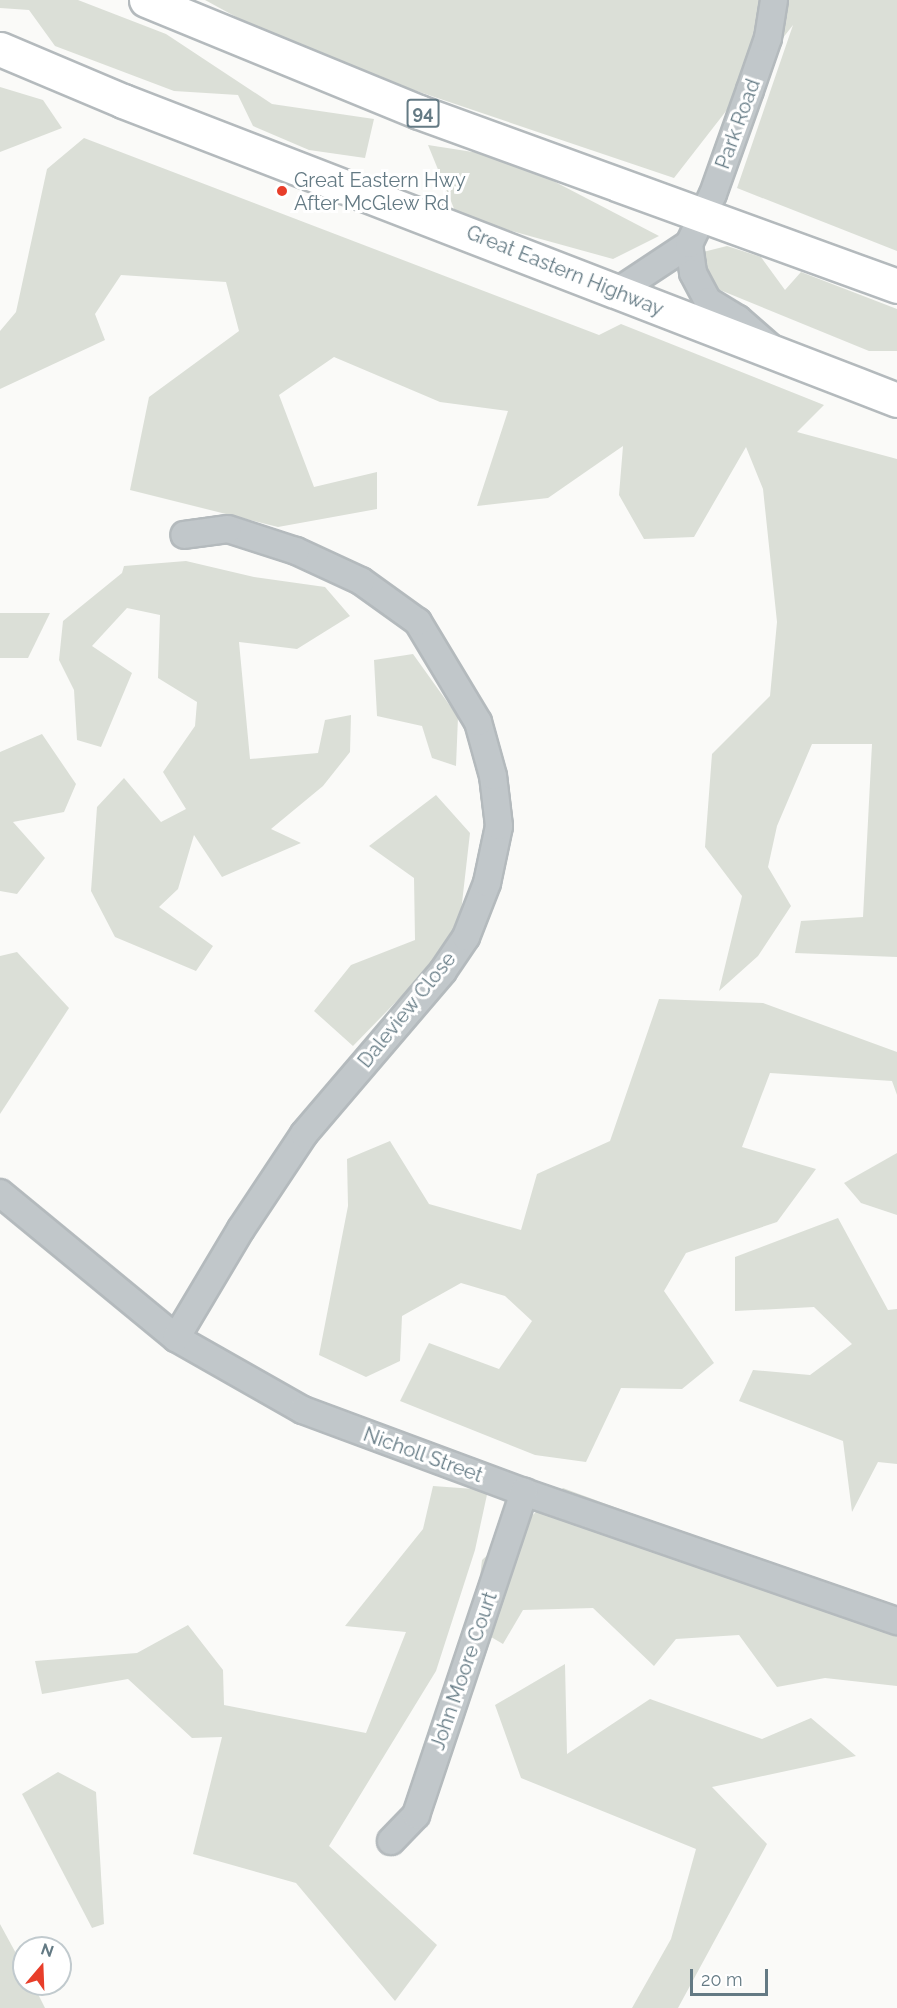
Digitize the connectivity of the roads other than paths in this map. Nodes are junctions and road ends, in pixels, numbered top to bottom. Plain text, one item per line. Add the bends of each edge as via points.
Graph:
1 (146, 0) edge
2 (774, 0) edge
3 (0, 49) edge
4 (704, 215) junction
5 (689, 244) junction
6 (897, 286) edge
7 (615, 293) junction
8 (777, 354) junction
9 (897, 400) edge
10 (184, 535) dead end
11 (0, 1193) edge
12 (176, 1338) junction
13 (524, 1492) junction
14 (897, 1621) edge
15 (391, 1841) dead end

1 - 4 highway, 94 via 419,112
2 - 4 street, Park Road via 768,38
3 - 7 highway, Great Eastern Highway
4 - 5 street, Park Road
4 - 6 highway, 94
5 - 7 street, Park Road
5 - 8 street via 693,273 708,301 738,319
7 - 8 highway, Great Eastern Highway
8 - 9 highway, Great Eastern Highway
10 - 12 street, Daleview Close via 228,528 296,550 361,581 418,622 478,722 493,776 499,826 487,883 466,937 443,971 304,1134
11 - 12 street, Nicholl Street
12 - 13 street, Nicholl Street via 303,1410
13 - 14 street, Nicholl Street
13 - 15 street, John Moore Court via 416,1815

